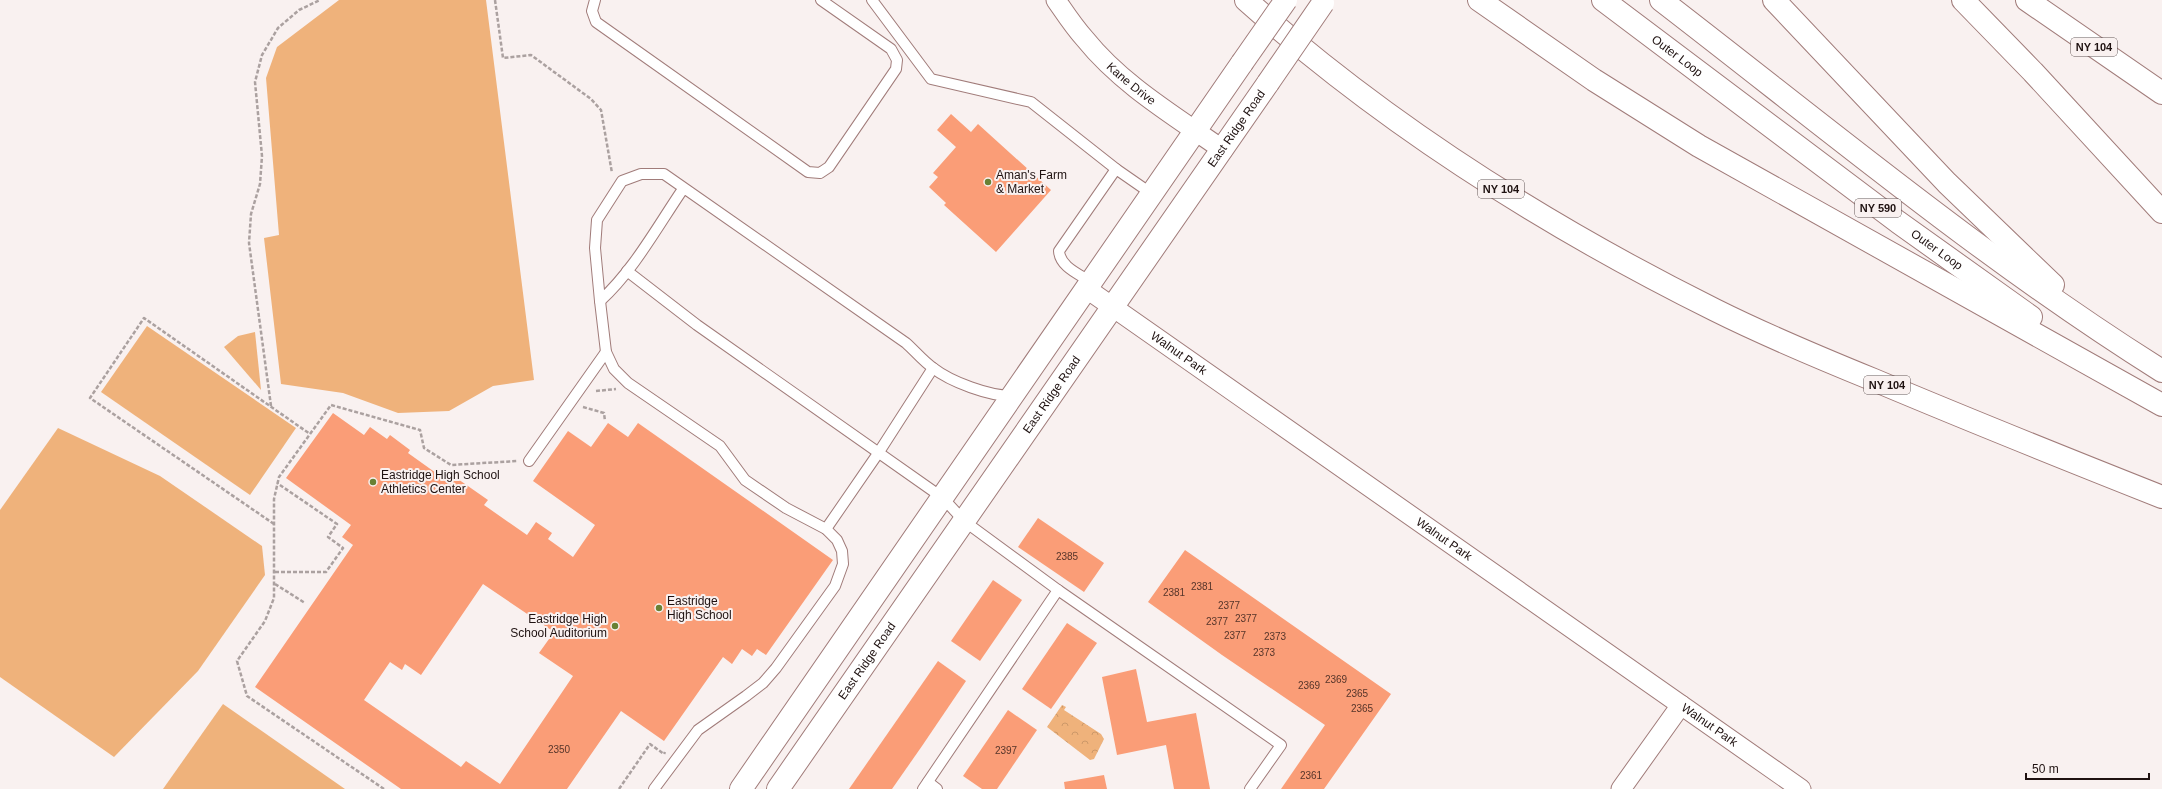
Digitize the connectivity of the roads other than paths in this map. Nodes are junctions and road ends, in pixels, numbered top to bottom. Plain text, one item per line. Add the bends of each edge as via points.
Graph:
1 (595, 0) edge
2 (821, 0) edge
3 (872, 0) edge
4 (1056, 0) edge
5 (1246, 0) edge
6 (1286, 0) edge
7 (1479, 0) edge
8 (1604, 0) edge
9 (1661, 0) edge
10 (1774, 0) edge
11 (1963, 0) edge
12 (2027, 0) edge
13 (1325, 1) edge
14 (2162, 94) edge
15 (1195, 130) junction
16 (1223, 150) junction
17 (1116, 169) junction
18 (683, 189) junction
19 (1152, 194) junction
20 (2162, 212) edge
21 (627, 271) junction
22 (1089, 285) junction
23 (600, 301) junction
24 (1113, 307) junction
25 (2130, 350) junction
26 (606, 352) junction
27 (933, 368) junction
28 (2162, 371) edge
29 (1014, 396) junction
30 (2162, 404) edge
31 (1993, 430) junction
32 (879, 452) junction
33 (529, 460) road end
34 (2162, 497) edge
35 (943, 498) junction
36 (2162, 509) edge
37 (964, 521) junction
38 (826, 529) junction
39 (1058, 590) junction
40 (1681, 705) junction
41 (925, 786) edge
42 (654, 789) edge
43 (741, 789) edge
44 (778, 789) edge
45 (937, 789) edge
46 (1250, 789) edge
47 (1621, 789) edge
48 (1801, 789) edge

1 - 2 lane via 592,11 596,22 808,172 820,173 829,167 896,69 897,60 891,49
3 - 17 lane via 931,79 1031,102
4 - 15 street, Kane Drive via 1085,40 1119,74
5 - 31 main road, NY 104 via 1323,63 1427,140 1503,190 1594,244 1687,296 1754,329
6 - 15 main road, bridge
7 - 30 main road via 1594,80 1699,146
8 - 30 main road, Outer Loop / NY 590 via 1959,267
9 - 25 main road, NY 590 via 1931,211 2054,300
10 - 25 main road via 1974,210 2047,279
11 - 20 main road
12 - 14 main road, NY 104
13 - 16 main road, East Ridge Road, bridge
15 - 16 street, Kane Drive
15 - 19 main road
16 - 24 main road, East Ridge Road
17 - 19 lane
17 - 22 lane via 1059,251 1064,264
18 - 21 lane
18 - 23 lane via 664,174 641,174 622,181 597,220 595,248
18 - 27 lane via 906,342
19 - 22 main road
21 - 23 lane via 614,289
21 - 32 lane via 697,325
22 - 24 street, Walnut Park
22 - 29 main road
23 - 26 lane
24 - 37 main road, East Ridge Road
24 - 40 street, Walnut Park
25 - 28 main road, NY 590
26 - 33 lane
26 - 38 lane via 614,369 628,383 720,446 745,480 786,508
27 - 29 lane via 973,388 1003,396
27 - 32 lane
29 - 35 main road
31 - 34 main road
31 - 36 main road, NY 104
32 - 35 lane
32 - 38 lane
35 - 37 lane
35 - 43 main road
37 - 39 lane
37 - 44 main road, East Ridge Road
38 - 42 lane via 837,540 842,551 843,564 835,586 790,650 763,683 698,730
39 - 41 lane
39 - 46 lane via 1281,745
40 - 47 street
40 - 48 street, Walnut Park
41 - 45 lane

